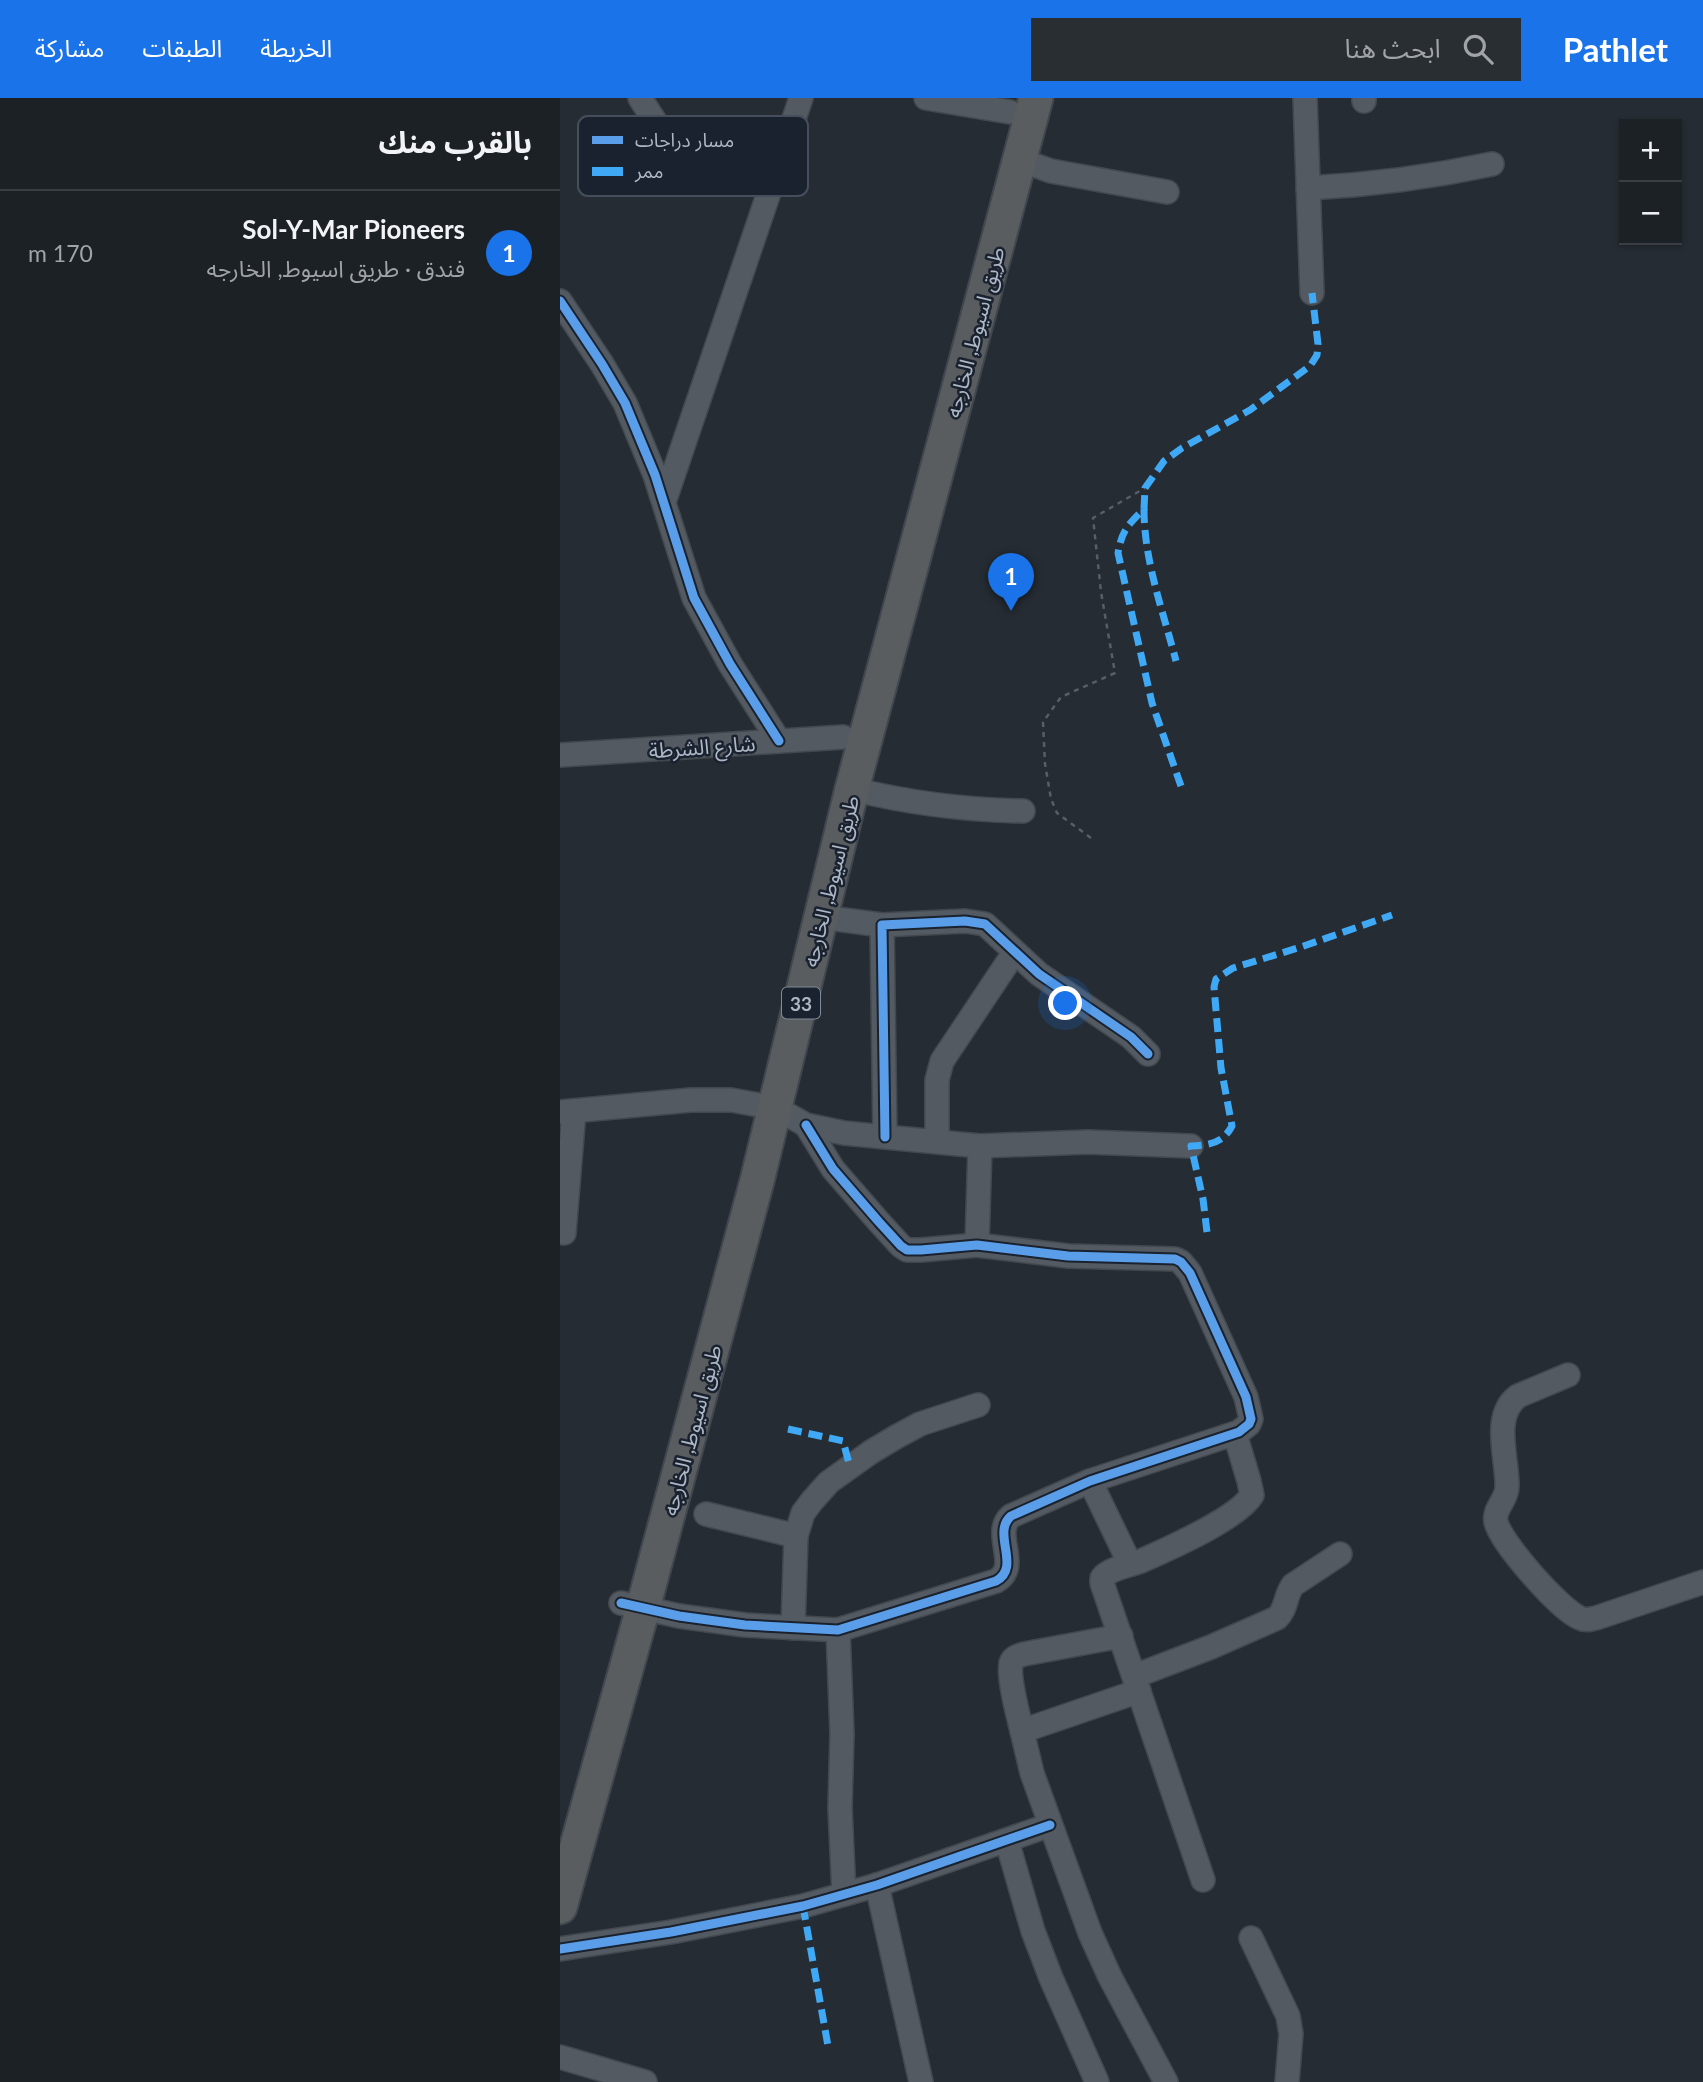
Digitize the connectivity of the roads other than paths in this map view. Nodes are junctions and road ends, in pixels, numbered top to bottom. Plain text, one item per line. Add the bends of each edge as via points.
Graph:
1 (640, 98) edge
2 (801, 98) edge
3 (928, 98) edge
4 (1305, 98) edge
5 (1020, 102) edge
6 (652, 116) edge
7 (795, 116) edge
8 (1020, 160) junction
9 (1492, 163) dead end
10 (1308, 188) junction
11 (1167, 192) dead end
12 (768, 196) edge
13 (1312, 293) dead end
14 (560, 301) edge
15 (924, 475) junction
16 (664, 502) junction
17 (843, 737) junction
18 (779, 741) junction
19 (560, 755) edge
20 (842, 786) junction
21 (1023, 811) dead end
22 (821, 917) junction
23 (882, 925) junction
24 (1014, 953) junction
25 (1149, 1054) dead end
26 (764, 1106) junction
27 (567, 1112) edge
28 (806, 1125) junction
29 (885, 1137) junction
30 (937, 1141) junction
31 (980, 1146) junction
32 (1191, 1146) dead end
33 (565, 1233) dead end
34 (977, 1245) junction
35 (1568, 1375) dead end
36 (978, 1405) dead end
37 (1235, 1434) junction
38 (1090, 1481) junction
39 (706, 1514) dead end
40 (796, 1536) junction
41 (1340, 1554) dead end
42 (1130, 1564) junction
43 (1703, 1582) edge
44 (632, 1606) junction
45 (793, 1628) junction
46 (838, 1630) junction
47 (1121, 1636) junction
48 (1137, 1684) junction
49 (1022, 1731) junction
50 (1050, 1825) junction
51 (560, 1826) edge
52 (1007, 1841) junction
53 (1203, 1880) dead end
54 (877, 1885) junction
55 (844, 1894) junction
56 (560, 1907) edge
57 (1251, 1938) dead end
58 (560, 1949) edge
59 (560, 2057) edge
60 (645, 2082) edge
61 (921, 2082) edge
62 (1097, 2082) edge
63 (1166, 2082) edge
64 (1287, 2082) edge

1 - 6 street
2 - 7 street
3 - 5 street
4 - 10 street
5 - 8 highway, طريق اسيوط, الخارجه / 33
5 - 15 highway, طريق اسيوط, الخارجه / 33
8 - 11 street via 1052,171
8 - 15 highway, طريق اسيوط, الخارجه / 33
9 - 10 street via 1384,183
10 - 13 street
12 - 16 street
14 - 16 street via 625,403
15 - 17 highway, طريق اسيوط, الخارجه / 33
15 - 20 highway, طريق اسيوط, الخارجه / 33
16 - 18 street via 694,598
17 - 18 street, شارع الشرطة
17 - 20 highway, طريق اسيوط, الخارجه / 33
18 - 19 street, شارع الشرطة
20 - 21 street via 896,800
20 - 22 highway, طريق اسيوط, الخارجه / 33
20 - 26 highway, طريق اسيوط, الخارجه / 33
22 - 23 street
22 - 26 highway, طريق اسيوط, الخارجه / 33
23 - 24 street via 977,922 985,924
23 - 29 street
24 - 25 street
24 - 30 street via 942,1061 937,1080
26 - 27 street via 691,1100
26 - 28 street
26 - 44 highway, طريق اسيوط, الخارجه / 33 via 738,1177
27 - 33 street
28 - 29 street
28 - 34 street via 834,1169 901,1246 912,1251
29 - 30 street
30 - 31 street
31 - 32 street via 1088,1142
31 - 34 street
34 - 37 street via 1181,1262 1190,1273 1251,1412 1250,1424
35 - 43 street via 1518,1396 1505,1413 1507,1490 1495,1518 1509,1547 1558,1601 1584,1620
36 - 40 street via 920,1424 829,1482 803,1513
37 - 38 street
37 - 42 street via 1251,1497 1213,1524
38 - 42 street
38 - 46 street via 1007,1519 1008,1565 1001,1578
39 - 40 street
40 - 45 street
41 - 48 street via 1293,1585 1277,1618
42 - 47 street via 1102,1578
44 - 45 street via 679,1616
44 - 51 highway, طريق اسيوط, الخارجه / 33
44 - 56 highway, طريق اسيوط, الخارجه / 33
45 - 46 street
46 - 55 street
47 - 48 street
47 - 49 street via 1015,1657 1012,1685
48 - 49 street
48 - 53 street
49 - 50 street
50 - 52 street
50 - 63 street via 1090,1933
52 - 54 street
52 - 62 street via 1033,1931
54 - 55 street
54 - 61 street
55 - 58 street via 670,1932
57 - 64 street via 1288,2016
59 - 60 street

